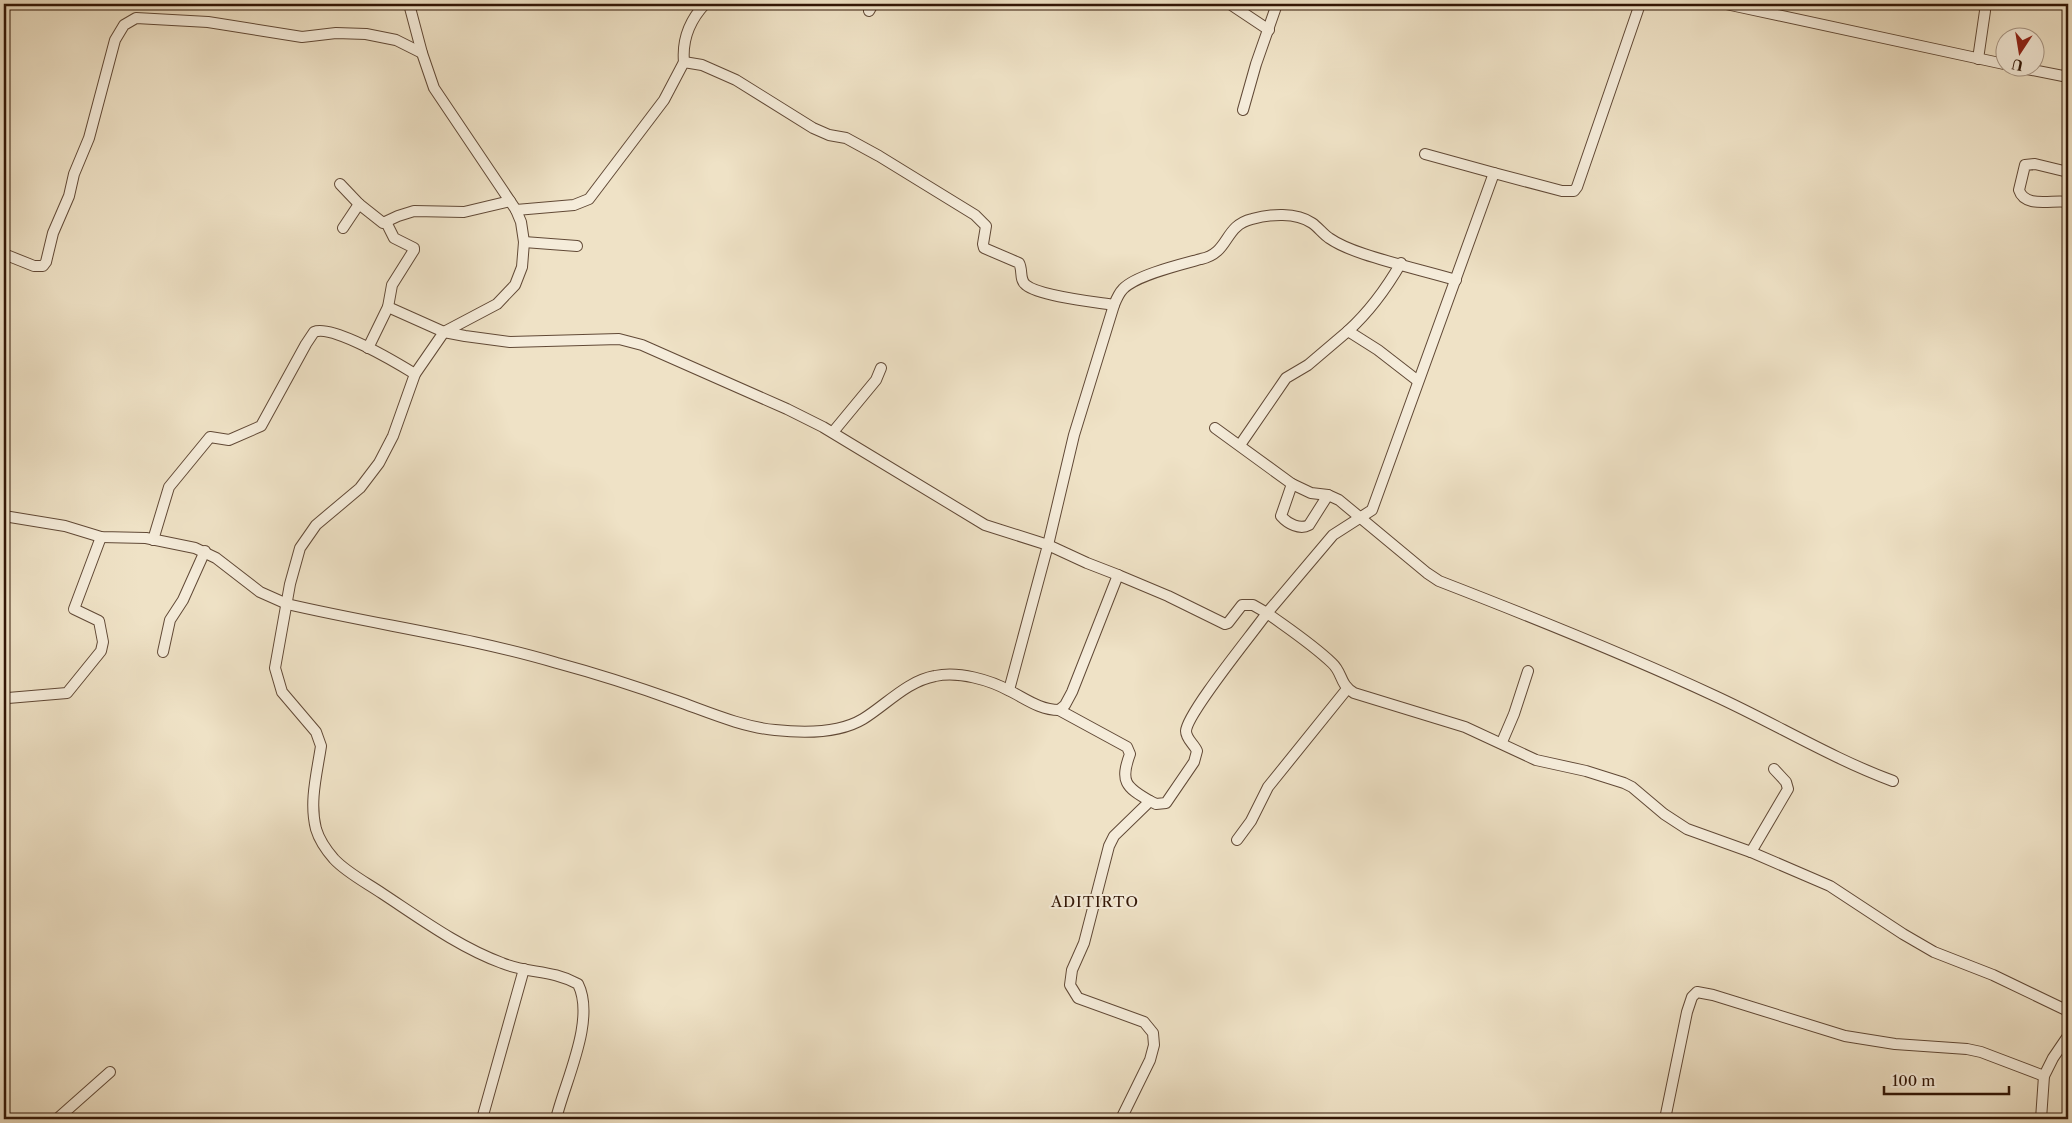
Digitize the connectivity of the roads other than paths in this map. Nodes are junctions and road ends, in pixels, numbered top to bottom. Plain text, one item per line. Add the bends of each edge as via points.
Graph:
1 (409, 4) edge
2 (704, 4) edge
3 (1230, 4) edge
4 (1277, 4) edge
5 (1640, 4) edge
6 (1726, 4) edge
7 (1984, 4) edge
8 (1269, 30) junction
9 (422, 53) junction
10 (1978, 59) junction
11 (684, 62) junction
12 (1994, 62) edge
13 (2044, 72) edge
14 (2068, 77) edge
15 (1243, 110) dead end
16 (1425, 154) dead end
17 (2068, 172) edge
18 (1494, 173) junction
19 (340, 184) dead end
20 (510, 201) junction
21 (2068, 202) edge
22 (359, 204) junction
23 (516, 210) junction
24 (386, 222) junction
25 (343, 228) dead end
26 (524, 242) junction
27 (577, 246) dead end
28 (4, 254) edge
29 (1401, 263) junction
30 (1456, 280) junction
31 (1114, 305) junction
32 (388, 307) junction
33 (444, 332) junction
34 (1348, 332) junction
35 (368, 348) junction
36 (882, 368) dead end
37 (415, 374) junction
38 (1418, 381) junction
39 (1215, 428) dead end
40 (833, 432) junction
41 (1240, 445) junction
42 (1292, 484) junction
43 (1328, 495) junction
44 (4, 516) edge
45 (1362, 518) junction
46 (101, 537) junction
47 (153, 540) junction
48 (1048, 545) junction
49 (205, 551) junction
50 (1118, 575) junction
51 (287, 604) junction
52 (1267, 614) junction
53 (163, 652) dead end
54 (1528, 671) dead end
55 (1347, 689) junction
56 (1009, 690) junction
57 (8, 698) dead end
58 (1059, 710) junction
59 (1502, 742) junction
60 (1774, 769) dead end
61 (1893, 781) dead end
62 (1150, 801) junction
63 (1237, 840) dead end
64 (1751, 852) junction
65 (524, 969) junction
66 (2068, 1011) edge
67 (2068, 1036) edge
68 (110, 1072) dead end
69 (2044, 1076) junction
70 (57, 1119) edge
71 (482, 1119) edge
72 (556, 1119) edge
73 (1121, 1119) edge
74 (1665, 1119) edge
75 (2041, 1119) edge

1 - 9 street
2 - 11 street via 687,35
3 - 8 street
4 - 8 street
5 - 18 street via 1574,191 1562,191
6 - 10 street
7 - 10 street
8 - 15 street
9 - 20 street via 439,96
9 - 28 street via 396,40 366,34 302,37 208,22 136,18 128,21 115,40 89,138 53,233 46,262 43,266 34,266
10 - 12 street
11 - 23 street via 664,100 590,199 574,204
11 - 31 street via 702,65 736,80 813,128 846,138 879,156 975,215 986,226 984,248 1019,264 1027,286 1042,292
13 - 14 street
16 - 18 street
17 - 21 street via 2035,164 2025,165 2019,190 2029,200
18 - 30 street
19 - 22 street
20 - 23 street
20 - 24 street via 464,212 414,211
22 - 24 street via 380,222
22 - 25 street
23 - 26 street
24 - 32 street via 394,238 414,248 392,285
26 - 27 street
26 - 33 street via 520,274 508,293 497,304
29 - 30 street
29 - 31 street via 1348,247 1331,239 1308,221 1269,215 1251,219 1234,228 1219,250 1209,258 1186,262 1135,281 1123,288
29 - 34 street via 1378,299
30 - 38 street
31 - 48 street via 1074,435
32 - 33 street
32 - 35 street
33 - 37 street
33 - 40 street via 510,342 628,341 650,348
34 - 38 street
34 - 41 street via 1308,365 1286,378
35 - 37 street
35 - 47 street via 329,332 314,332 261,426 226,441 210,437 191,459 166,492
36 - 40 street via 876,380
37 - 51 street via 393,436 379,464 360,488 316,525 300,548
38 - 45 street via 1372,510
39 - 41 street
40 - 48 street via 972,518
41 - 42 street
42 - 43 street via 1318,495
42 - 43 street via 1281,516 1288,523 1300,527 1309,525
43 - 45 street
44 - 46 street via 64,526
45 - 52 street via 1333,535
45 - 61 street via 1439,581 1556,627 1715,696
46 - 47 street
46 - 57 street via 74,609 99,621 101,651 68,693
47 - 49 street
48 - 50 street
48 - 56 street
49 - 51 street via 253,588
49 - 53 street via 183,600 170,620
50 - 52 street via 1220,623 1228,623 1246,604
50 - 58 street via 1072,692
51 - 56 street via 527,654 773,730 822,730 851,724 862,720 906,689 935,676 979,679
51 - 65 street via 274,668 282,692 320,740 314,814 317,830 325,845 346,869 445,935 493,960
52 - 55 street via 1333,663
52 - 62 street via 1189,722 1186,732 1196,757 1188,771 1166,803
54 - 59 street
55 - 59 street via 1373,700 1452,722
55 - 63 street via 1268,787
56 - 58 street via 1032,704
58 - 62 street via 1127,746 1130,754 1125,780
59 - 64 street via 1536,760 1624,783 1687,829
60 - 64 street via 1788,789
62 - 73 street via 1114,836 1109,846 1084,943 1071,978 1072,990 1078,998 1144,1022 1153,1033 1150,1060
64 - 66 street via 1830,886 1934,952 1993,975
65 - 71 street
65 - 72 street via 568,978 578,984 582,992 581,1031
67 - 69 street
68 - 70 street
69 - 74 street via 1981,1052 1845,1036 1697,992 1692,997 1688,1012
69 - 75 street

